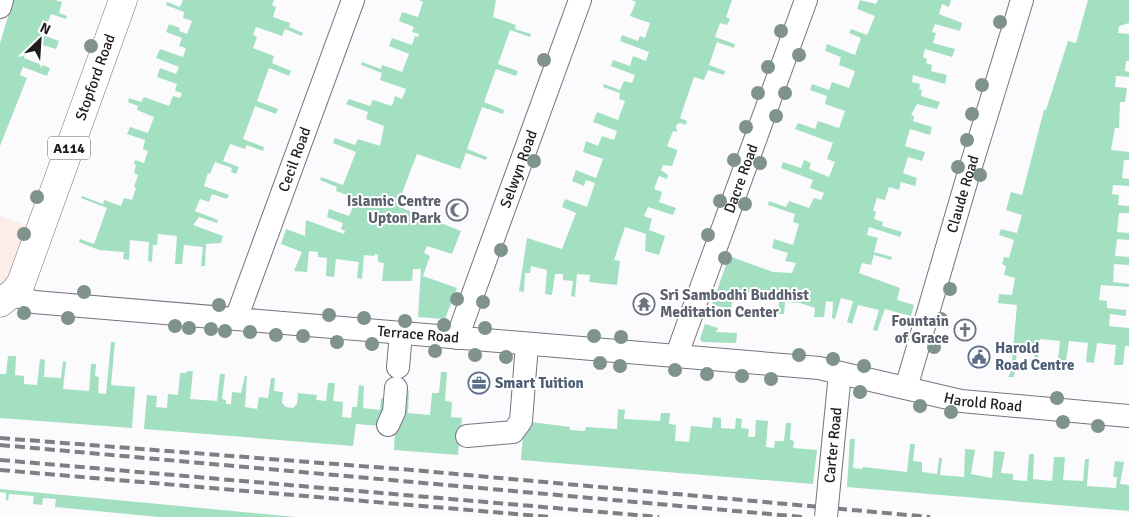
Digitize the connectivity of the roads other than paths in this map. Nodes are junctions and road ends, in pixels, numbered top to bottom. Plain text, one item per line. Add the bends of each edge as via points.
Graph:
1 (2, 0) edge
2 (123, 0) edge
3 (352, 0) edge
4 (580, 0) edge
5 (806, 0) edge
6 (1022, 0) edge
7 (0, 6) edge
8 (6, 298) edge
9 (236, 319) junction
10 (401, 333) junction
11 (457, 338) junction
12 (527, 344) junction
13 (676, 357) junction
14 (840, 373) junction
15 (906, 388) junction
16 (1129, 416) edge
17 (388, 425) dead end
18 (467, 436) dead end
19 (826, 517) edge

1 - 7 street
2 - 8 main road, Stopford Road / A114 via 21,283
3 - 9 street, Cecil Road
4 - 11 street, Selwyn Road
5 - 13 street, Dacre Road
6 - 15 street, Claude Road
8 - 9 street, Terrace Road
9 - 10 street, Terrace Road
10 - 11 street, Terrace Road
10 - 17 street via 394,412
11 - 12 street, Terrace Road
12 - 13 street, Terrace Road
12 - 18 street via 520,421 514,432
13 - 14 street, Terrace Road via 819,368
14 - 15 street, Harold Road
14 - 19 street, Carter Road, bridge
15 - 16 street, Harold Road via 961,401

